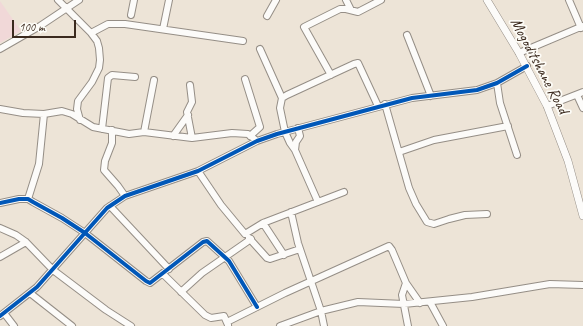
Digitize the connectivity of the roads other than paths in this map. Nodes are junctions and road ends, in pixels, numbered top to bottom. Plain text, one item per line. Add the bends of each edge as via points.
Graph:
1 (58, 0) edge
2 (79, 0) edge
3 (134, 0) edge
4 (169, 0) edge
5 (276, 0) edge
6 (346, 0) edge
7 (381, 0) edge
8 (487, 0) edge
9 (569, 1) edge
10 (66, 9) junction
11 (351, 10) junction
12 (131, 15) dead end
13 (267, 16) dead end
14 (582, 27) edge
15 (163, 29) junction
16 (91, 33) junction
17 (407, 35) dead end
18 (243, 41) dead end
19 (0, 49) edge
20 (260, 49) dead end
21 (519, 53) junction
22 (527, 66) junction
23 (331, 74) junction
24 (135, 77) dead end
25 (244, 79) dead end
26 (154, 80) dead end
27 (497, 83) junction
28 (190, 85) dead end
29 (580, 94) edge
30 (431, 96) junction
31 (282, 98) junction
32 (385, 104) junction
33 (378, 106) junction
34 (547, 106) junction
35 (583, 108) edge
36 (0, 109) edge
37 (44, 114) junction
38 (188, 115) junction
39 (80, 120) junction
40 (508, 126) junction
41 (298, 128) junction
42 (102, 129) junction
43 (112, 130) junction
44 (144, 132) junction
45 (285, 132) junction
46 (173, 136) junction
47 (250, 136) junction
48 (192, 138) junction
49 (257, 141) junction
50 (295, 150) junction
51 (399, 152) junction
52 (517, 155) dead end
53 (198, 171) junction
54 (344, 192) dead end
55 (125, 196) junction
56 (28, 199) junction
57 (318, 202) junction
58 (0, 203) edge
59 (110, 206) junction
60 (291, 212) junction
61 (487, 214) dead end
62 (583, 216) edge
63 (263, 223) junction
64 (0, 228) edge
65 (85, 233) junction
66 (245, 234) junction
67 (251, 239) junction
68 (26, 242) junction
69 (300, 249) junction
70 (284, 255) junction
71 (0, 257) edge
72 (226, 257) junction
73 (169, 269) junction
74 (53, 270) junction
75 (163, 274) junction
76 (312, 281) junction
77 (406, 283) junction
78 (583, 285) edge
79 (181, 292) junction
80 (30, 293) junction
81 (430, 302) junction
82 (420, 303) junction
83 (404, 304) junction
84 (257, 307) junction
85 (321, 311) junction
86 (2, 314) edge
87 (227, 324) edge
88 (14, 326) edge
89 (72, 326) edge
90 (131, 326) edge
91 (280, 326) edge
92 (324, 326) edge
93 (408, 326) edge
94 (443, 326) edge

1 - 10 street
2 - 10 street
3 - 12 street
4 - 15 street
5 - 13 street
6 - 11 street
7 - 11 street via 358,12
8 - 21 main road, Mogoditshane Road
9 - 14 street
10 - 16 street
10 - 19 street
11 - 23 street via 340,9 304,27
14 - 21 street
15 - 16 street via 113,24
15 - 18 street
16 - 39 street via 97,41 99,68 78,101
17 - 30 street
20 - 31 street
21 - 22 main road, Mogoditshane Road
22 - 27 street
22 - 34 main road, Mogoditshane Road
23 - 31 street
23 - 33 street via 358,63
24 - 42 street via 108,78
25 - 47 street via 260,127
26 - 44 street
27 - 30 street via 472,91
27 - 40 street via 500,103
28 - 38 street via 192,102
29 - 34 street
29 - 35 street
30 - 32 street
31 - 45 street via 280,108
32 - 33 street
32 - 51 street
33 - 41 street
34 - 62 main road, Mogoditshane Road via 568,161
36 - 37 street via 23,114
37 - 39 street via 62,111
37 - 56 street via 39,164
38 - 46 street
38 - 48 street
39 - 42 street
40 - 51 street via 434,140
40 - 52 street
41 - 45 street
41 - 50 street via 300,136
42 - 43 street
43 - 44 street via 129,134
43 - 55 street via 112,143 104,170
44 - 46 street
45 - 49 street
45 - 50 street
46 - 48 street
47 - 48 street via 224,133
47 - 49 street
49 - 53 street
50 - 57 street
51 - 61 street via 408,188 427,222 434,224 465,215
53 - 55 street
53 - 66 street
54 - 57 street
55 - 59 street
56 - 58 street
56 - 65 street
57 - 60 street
59 - 65 street
59 - 73 street
60 - 63 street
60 - 69 street
63 - 66 street
63 - 70 street
64 - 68 street
65 - 74 street
65 - 75 street via 148,282
66 - 67 street
67 - 70 street via 267,258
67 - 72 street
68 - 71 street
68 - 74 street
69 - 70 street
69 - 76 street
72 - 73 street via 205,241
72 - 79 street via 202,273
72 - 84 street
73 - 75 street
74 - 80 street
74 - 90 street
75 - 79 street
76 - 77 street via 389,246
76 - 84 street
76 - 85 street
77 - 82 street
77 - 83 street via 402,295
78 - 81 street via 550,284
79 - 87 street via 207,317 222,315
80 - 86 street
80 - 89 street
81 - 82 street
81 - 94 street
82 - 83 street
83 - 85 street via 358,302
83 - 93 street
84 - 87 street
85 - 91 street
85 - 92 street
86 - 88 street

